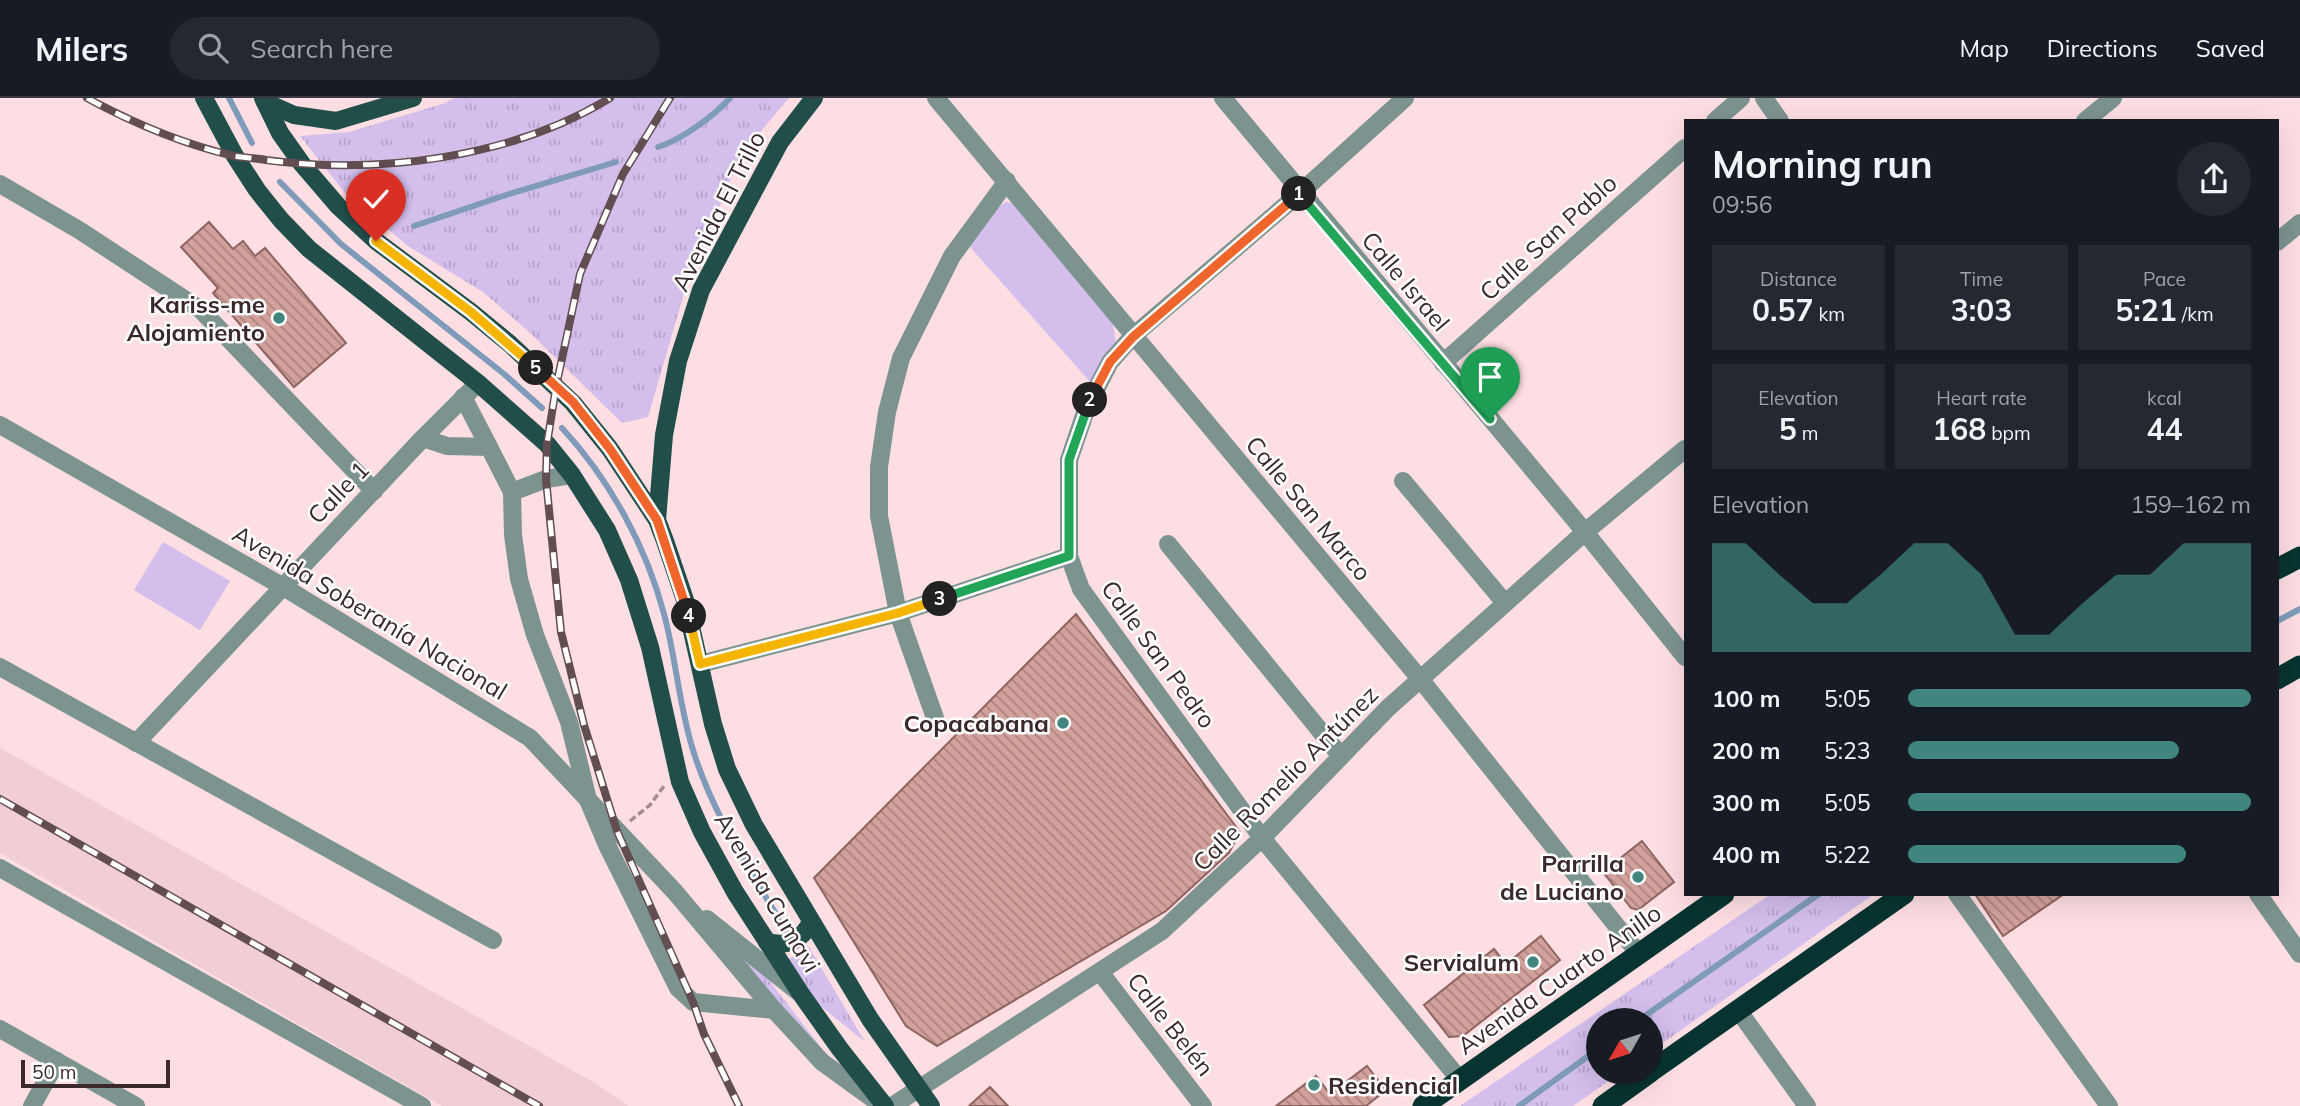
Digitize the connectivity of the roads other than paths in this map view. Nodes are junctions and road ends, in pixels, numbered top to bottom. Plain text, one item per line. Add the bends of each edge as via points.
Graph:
1 (204, 98) edge
2 (413, 98) edge
3 (814, 98) edge
4 (936, 98) edge
5 (1223, 98) edge
6 (1405, 98) edge
7 (1741, 98) edge
8 (1765, 98) edge
9 (2113, 98) edge
10 (264, 100) edge
11 (1717, 119) edge
12 (1779, 119) edge
13 (2087, 119) edge
14 (1684, 149) edge
15 (1007, 181) junction
16 (0, 184) edge
17 (1300, 193) junction
18 (2300, 223) edge
19 (2279, 240) edge
20 (1133, 337) junction
21 (1443, 363) junction
22 (478, 383) junction
23 (463, 397) junction
24 (0, 425) edge
25 (422, 438) junction
26 (489, 447) junction
27 (1684, 450) edge
28 (572, 475) junction
29 (1403, 481) dead end
30 (374, 491) junction
31 (512, 492) junction
32 (657, 520) junction
33 (1585, 533) junction
34 (1168, 544) dead end
35 (1069, 556) junction
36 (2300, 557) edge
37 (2279, 568) edge
38 (282, 586) junction
39 (1505, 603) junction
40 (898, 613) junction
41 (1684, 656) edge
42 (700, 664) junction
43 (2300, 666) edge
44 (0, 667) edge
45 (2279, 678) edge
46 (1421, 680) junction
47 (935, 718) dead end
48 (136, 743) junction
49 (1340, 755) junction
50 (588, 800) junction
51 (1262, 838) junction
52 (0, 868) edge
53 (675, 892) junction
54 (1721, 896) edge
55 (1901, 896) edge
56 (1958, 896) edge
57 (2259, 896) edge
58 (811, 922) junction
59 (493, 940) dead end
60 (767, 942) junction
61 (1639, 954) junction
62 (2300, 954) edge
63 (1100, 972) junction
64 (801, 995) junction
65 (774, 1010) junction
66 (1738, 1010) junction
67 (0, 1029) edge
68 (57, 1062) junction
69 (1663, 1063) edge
70 (1460, 1080) junction
71 (1632, 1085) edge
72 (918, 1088) junction
73 (32, 1106) edge
74 (136, 1106) edge
75 (422, 1106) edge
76 (884, 1106) edge
77 (892, 1106) edge
78 (931, 1106) edge
79 (1203, 1106) edge
80 (1423, 1106) edge
81 (1603, 1106) edge
82 (1807, 1106) edge
83 (2109, 1106) edge

1 - 22 main road, Avenida Cumavi via 235,156 281,220 317,256
2 - 10 main road via 336,121 294,115
3 - 32 main road, Avenida El Trillo via 780,142 701,290 678,361 664,435
4 - 15 street, Calle San Marco
5 - 17 street, Calle Israel
6 - 17 street, Calle San Pedro
7 - 11 street
8 - 12 street
9 - 13 street
10 - 32 main road, Avenida Cumavi via 294,154 338,206 376,241 491,328 573,402
14 - 21 street, Calle San Pablo
15 - 20 street, Calle San Marco
15 - 40 street via 952,256 901,358 887,412 879,467 879,516
16 - 30 street via 201,310
17 - 20 street, Calle San Pedro
17 - 21 street, Calle Israel
18 - 19 street
20 - 35 street, Calle San Pedro via 1110,362 1087,407 1069,460
20 - 46 street, Calle San Marco
21 - 33 street, Calle Israel
22 - 23 street, Calle 1
22 - 28 main road, Avenida Cumavi via 547,444
23 - 25 street, Calle 1
23 - 26 street
24 - 38 street, Avenida Soberanía Nacional
25 - 26 street via 447,446
25 - 30 street, Calle 1
26 - 31 street
27 - 33 street, Calle Romelio Antúnez
28 - 31 street
28 - 60 main road, Avenida Cumavi via 607,530 629,580 650,647 678,773 702,832
29 - 39 street
30 - 38 street, Calle 1
31 - 50 street via 519,579 569,722
32 - 42 main road, Avenida Cumavi via 685,600
33 - 39 street, Calle Romelio Antúnez
33 - 41 street, Calle Israel
34 - 49 street
35 - 40 street
35 - 51 street, Calle San Pedro via 1081,589
36 - 37 highway
38 - 48 street, Calle 1
38 - 50 street, Avenida Soberanía Nacional via 530,738
39 - 46 street, Calle Romelio Antúnez
40 - 42 street
40 - 47 street
42 - 58 main road, Avenida Cumavi via 727,769
43 - 45 highway
44 - 48 street
46 - 49 street, Calle Romelio Antúnez
46 - 61 street, Calle San Marco
48 - 59 street
49 - 51 street, Calle Romelio Antúnez
50 - 53 street, Avenida Soberanía Nacional
50 - 65 street via 678,988 693,1002
51 - 63 street, Calle Romelio Antúnez via 1162,931
51 - 70 street, Calle San Pedro
52 - 75 street
53 - 64 street, Avenida Soberanía Nacional
53 - 65 street, Avenida Soberanía Nacional
54 - 61 highway, Avenida Cuarto Anillo
55 - 66 highway
56 - 83 street
57 - 62 street
58 - 60 main road via 794,942
58 - 72 main road, Avenida Cumavi
60 - 64 main road, Avenida Cumavi
61 - 70 highway, Avenida Cuarto Anillo
63 - 72 street, Calle Romelio Antúnez
63 - 79 street, Calle Belén
64 - 76 main road, Avenida Cumavi
65 - 76 street, Avenida Soberanía Nacional via 822,1062
66 - 69 highway
66 - 82 street
67 - 68 street
68 - 73 street
68 - 74 street
70 - 80 highway, Avenida Cuarto Anillo
71 - 81 highway
72 - 77 street, Calle Romelio Antúnez
72 - 78 main road, Avenida Cumavi

